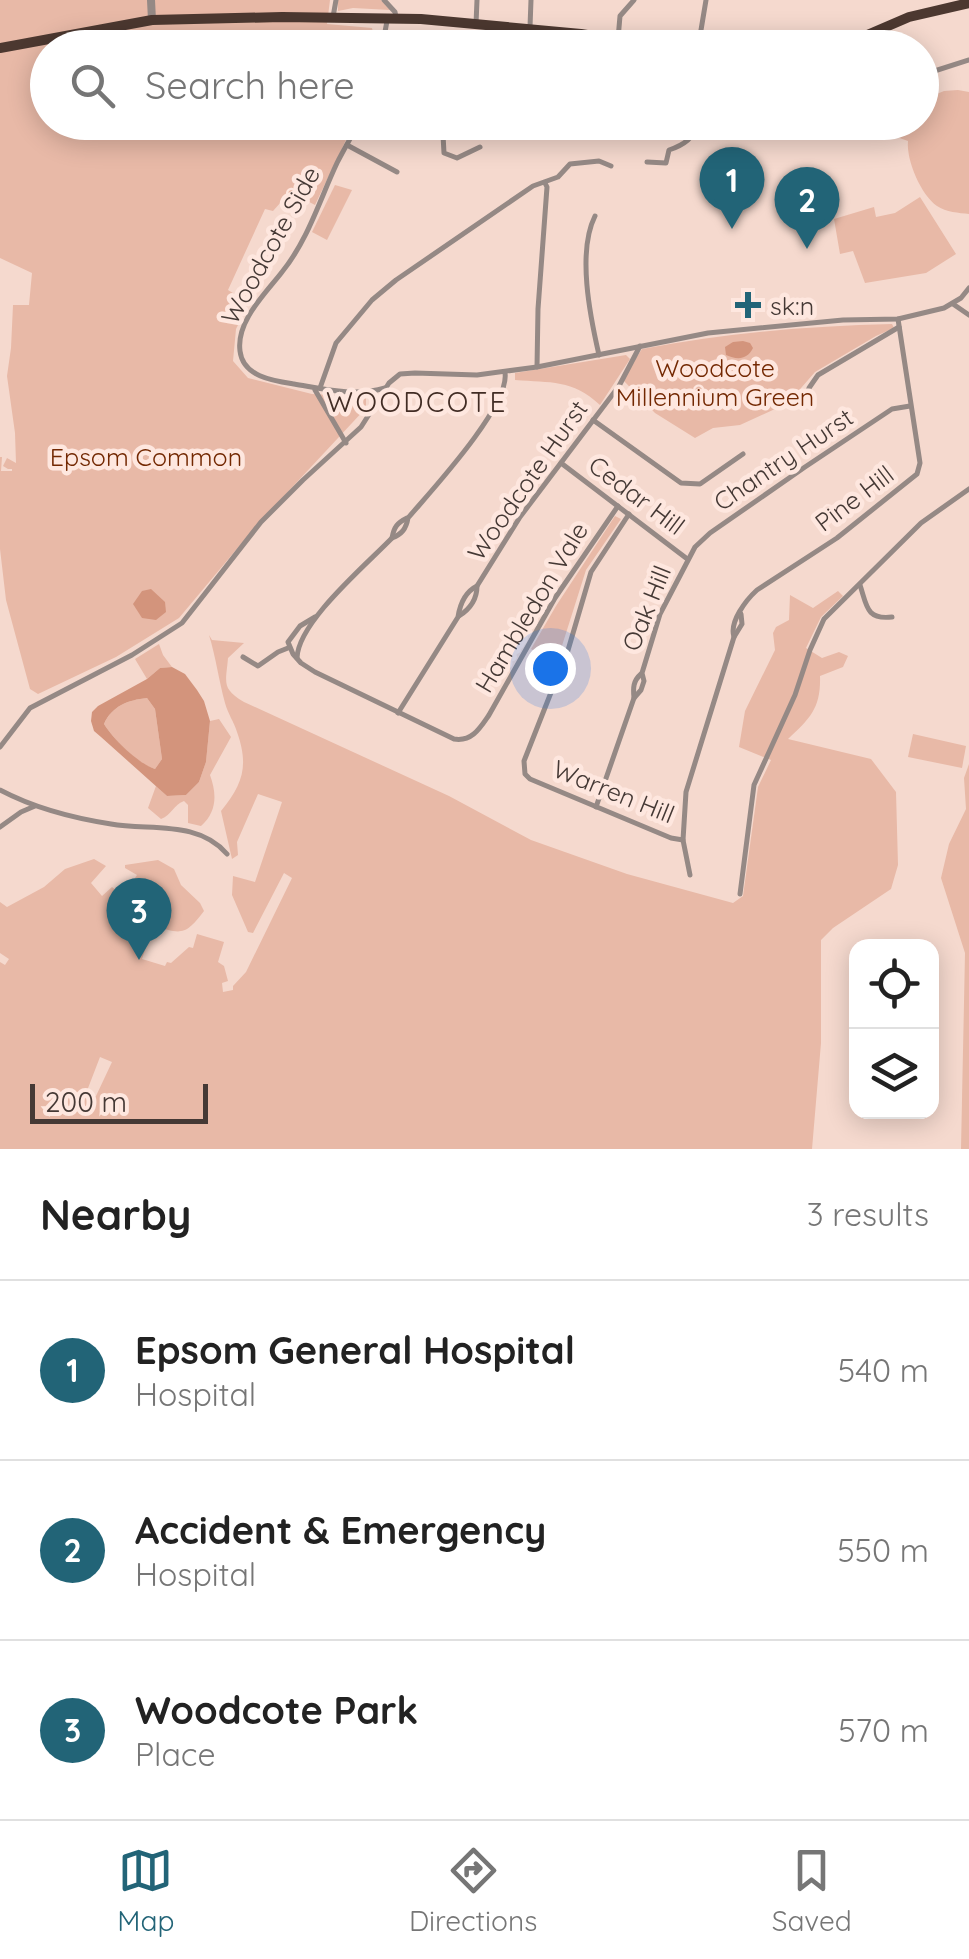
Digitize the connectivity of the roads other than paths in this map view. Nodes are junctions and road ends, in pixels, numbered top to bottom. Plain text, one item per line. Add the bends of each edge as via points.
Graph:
1 (151, 0) edge
2 (336, 0) edge
3 (384, 0) edge
4 (476, 0) edge
5 (531, 0) edge
6 (634, 0) edge
7 (706, 0) edge
8 (969, 3) edge
9 (333, 18) junction
10 (392, 18) junction
11 (152, 20) junction
12 (476, 24) junction
13 (530, 28) junction
14 (884, 28) joint
15 (98, 30) edge
16 (388, 30) edge
17 (546, 30) edge
18 (619, 30) edge
19 (701, 30) edge
20 (879, 30) edge
21 (30, 42) edge
22 (0, 48) edge
23 (969, 60) edge
24 (939, 70) edge
25 (349, 140) edge
26 (443, 140) edge
27 (689, 140) edge
28 (347, 145) junction
29 (480, 148) dead end
30 (646, 162) dead end
31 (611, 166) dead end
32 (396, 172) dead end
33 (545, 183) junction
34 (595, 216) dead end
35 (969, 288) edge
36 (953, 304) junction
37 (968, 314) edge
38 (898, 323) junction
39 (640, 346) junction
40 (599, 355) junction
41 (537, 366) junction
42 (504, 372) junction
43 (317, 388) junction
44 (385, 388) junction
45 (807, 398) dead end
46 (910, 406) junction
47 (593, 420) junction
48 (346, 442) junction
49 (743, 454) dead end
50 (561, 463) junction
51 (969, 489) edge
52 (618, 506) junction
53 (629, 514) junction
54 (688, 559) junction
55 (860, 585) junction
56 (315, 617) junction
57 (892, 617) dead end
58 (289, 648) junction
59 (244, 657) dead end
60 (297, 658) junction
61 (398, 714) junction
62 (0, 747) edge
63 (0, 790) edge
64 (35, 806) junction
65 (596, 807) junction
66 (0, 827) edge
67 (683, 840) junction
68 (227, 854) dead end
69 (690, 875) dead end
70 (740, 894) dead end

1 - 11 street
2 - 9 street
3 - 10 street via 396,12
4 - 12 street
5 - 13 street
6 - 18 street via 620,16
7 - 19 street
8 - 14 highway
9 - 10 highway
9 - 11 highway
10 - 12 highway
10 - 16 street
11 - 15 highway
12 - 13 highway
13 - 17 highway
14 - 20 highway
21 - 22 highway
23 - 24 street
25 - 28 street, Woodcote Side
26 - 29 street via 446,156
27 - 30 street via 669,150 666,162
28 - 32 street
28 - 43 street, Woodcote Side via 307,230 240,342 242,360 256,374
31 - 33 street via 574,162
33 - 41 street
33 - 43 street via 380,293 336,343
34 - 40 street via 586,291
35 - 36 street
36 - 37 street
36 - 38 street
38 - 39 street, Woodcote Side via 842,320 708,332
38 - 45 street via 818,375
38 - 46 street, Pine Hill
39 - 40 street, Woodcote Side
39 - 47 street, Woodcote Hurst
40 - 41 street, Woodcote Side
41 - 42 street, Woodcote Side
42 - 44 street, Woodcote Side via 409,373
42 - 56 street via 504,390 479,430 392,538
43 - 44 street, Woodcote Side
43 - 48 street
44 - 48 street
46 - 54 street, Chantry Hurst via 892,410 804,467 710,533
46 - 67 street, Pine Hill via 917,474 746,600 686,792
47 - 49 street via 682,483 700,484
47 - 50 street, Woodcote Hurst
48 - 62 street via 261,522 182,623 30,708
50 - 52 street, Cedar Hill
50 - 61 street, Woodcote Hurst
51 - 55 street via 922,523
52 - 53 street, Cedar Hill
52 - 61 street, Hambledon Vale via 554,598 478,730 454,739
53 - 54 street, Cedar Hill
53 - 65 street, Warren Hill via 590,572 566,657 551,678 524,761 530,779
54 - 65 street, Oak Hill via 660,614 642,690
55 - 57 street via 871,614
55 - 70 street via 824,618 754,785
56 - 58 street via 292,635
56 - 60 street
58 - 59 street via 258,666
58 - 60 street
60 - 61 street
63 - 64 street
64 - 66 street
64 - 68 street via 114,825 180,829 219,844
65 - 67 street, Warren Hill
67 - 69 street, Pine Hill

